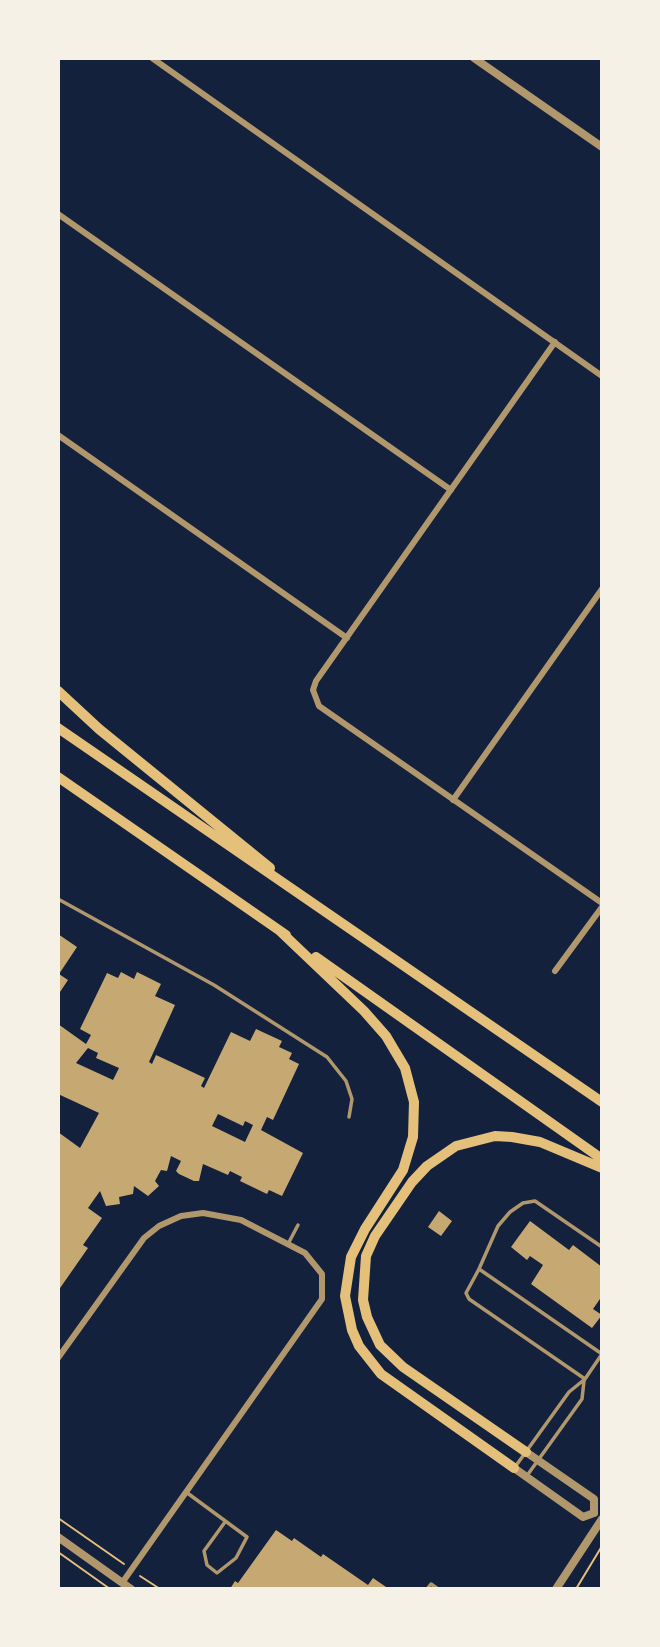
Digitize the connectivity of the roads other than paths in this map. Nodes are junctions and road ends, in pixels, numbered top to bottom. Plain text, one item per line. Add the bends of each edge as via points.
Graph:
1 (152, 58) edge
2 (474, 58) edge
3 (602, 147) edge
4 (58, 214) edge
5 (555, 342) junction
6 (602, 376) edge
7 (58, 435) edge
8 (451, 490) junction
9 (602, 589) edge
10 (347, 638) junction
11 (58, 691) edge
12 (58, 729) edge
13 (58, 777) edge
14 (453, 800) junction
15 (58, 899) edge
16 (602, 905) edge
17 (318, 907) junction
18 (280, 932) junction
19 (555, 971) dead end
20 (602, 1102) edge
21 (349, 1117) dead end
22 (602, 1159) edge
23 (602, 1168) edge
24 (298, 1225) dead end
25 (288, 1244) junction
26 (602, 1247) edge
27 (480, 1269) junction
28 (58, 1358) edge
29 (585, 1379) junction
30 (526, 1452) junction
31 (538, 1461) junction
32 (514, 1468) junction
33 (526, 1477) junction
34 (186, 1492) junction
35 (594, 1513) junction
36 (602, 1519) edge
37 (225, 1522) junction
38 (58, 1537) edge
39 (122, 1583) junction
40 (131, 1589) edge
41 (427, 1589) edge
42 (438, 1589) edge
43 (556, 1589) edge

1 - 5 street
2 - 3 street
4 - 8 street
5 - 6 street
5 - 8 street
7 - 10 street
8 - 10 street
9 - 14 street
10 - 14 street via 316,681 313,690 319,706
11 - 17 highway
12 - 17 highway
13 - 18 highway
14 - 16 street
15 - 21 lane via 214,985 327,1057 346,1081 352,1099
16 - 19 street
17 - 20 highway
18 - 22 highway
18 - 32 highway via 386,1037 405,1068 414,1102 413,1137 402,1170 351,1256 345,1296 352,1330 381,1374
23 - 30 highway via 540,1142 512,1137 495,1136 456,1146 412,1182 366,1256 363,1300 380,1345 403,1367
24 - 25 lane
25 - 28 street via 223,1215 181,1216 159,1226 144,1238
25 - 34 street via 319,1268 324,1283 322,1299
26 - 27 lane via 535,1201 523,1203 498,1226
27 - 29 lane via 466,1293 469,1299
27 - 29 lane via 602,1354
29 - 30 lane via 569,1392
29 - 31 lane via 582,1399
30 - 31 street
30 - 32 lane
31 - 33 lane
31 - 35 street via 594,1499
32 - 33 street
33 - 35 street via 583,1517
34 - 37 lane
34 - 39 street
35 - 36 street
36 - 43 street
37 - 37 lane via 204,1551 207,1564 217,1573 247,1542 247,1537
38 - 39 street
39 - 40 street
41 - 42 lane via 431,1584

